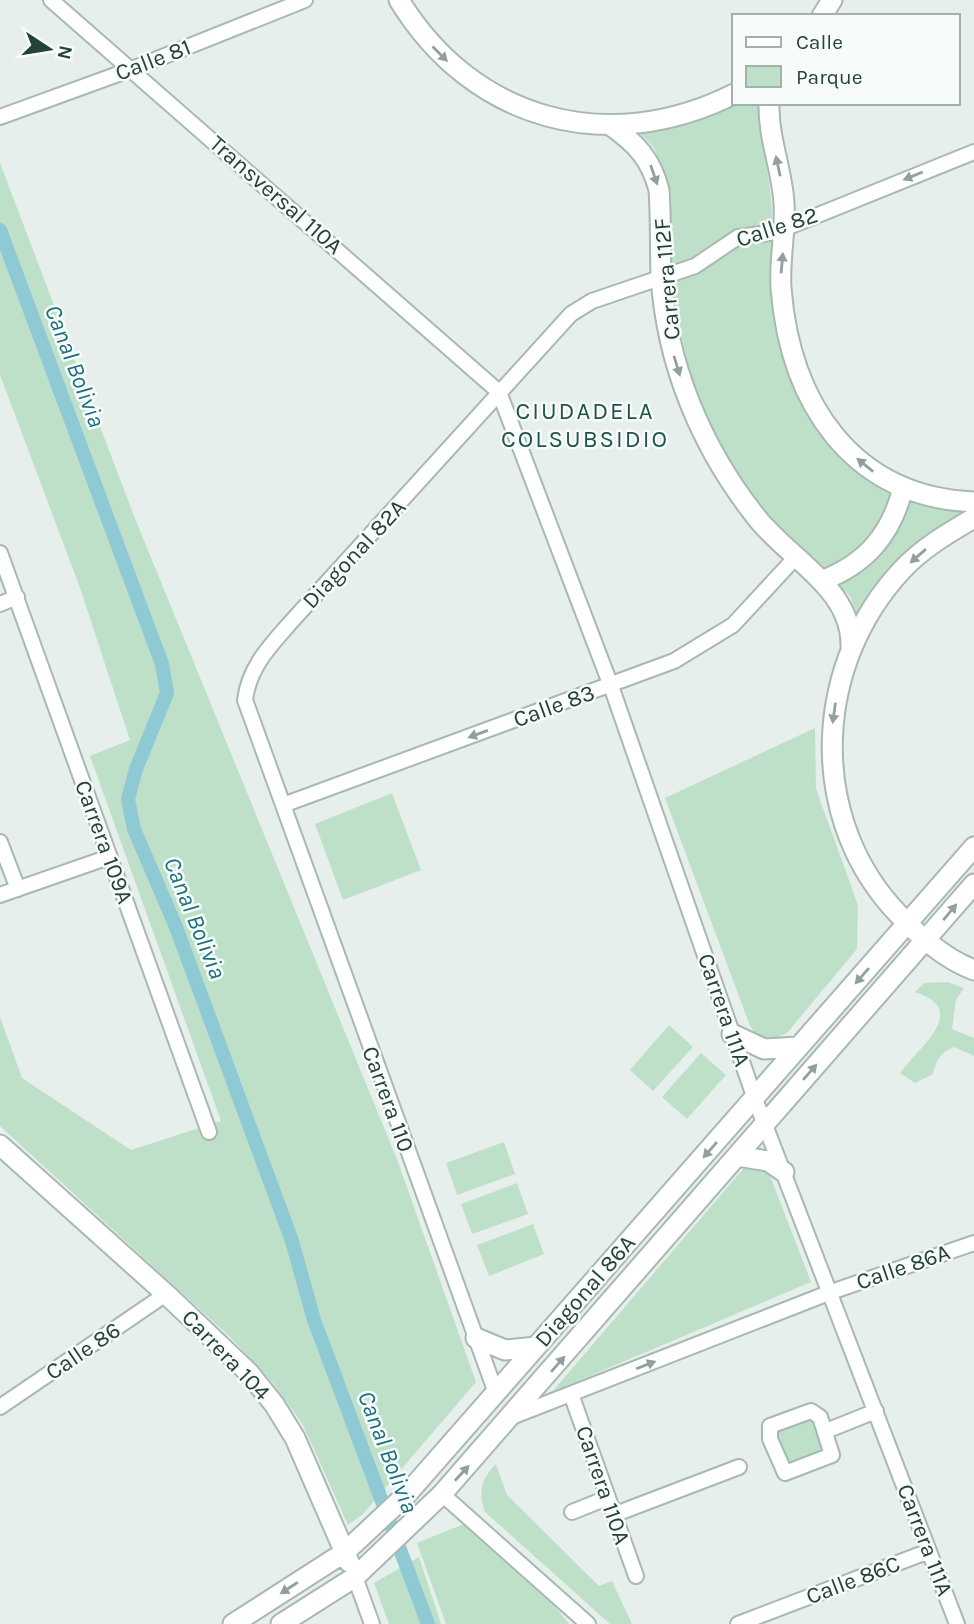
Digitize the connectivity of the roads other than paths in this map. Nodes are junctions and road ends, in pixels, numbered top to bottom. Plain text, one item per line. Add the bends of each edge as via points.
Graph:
1 (51, 0) edge
2 (305, 0) edge
3 (399, 0) edge
4 (132, 69) junction
5 (732, 95) edge
6 (769, 105) edge
7 (0, 117) edge
8 (611, 125) junction
9 (974, 152) edge
10 (785, 228) junction
11 (661, 275) junction
12 (552, 332) joint
13 (499, 392) junction
14 (903, 488) junction
15 (974, 502) edge
16 (974, 518) edge
17 (0, 553) edge
18 (795, 558) junction
19 (821, 581) junction
20 (17, 597) junction
21 (0, 604) edge
22 (851, 647) junction
23 (611, 686) junction
24 (283, 804) junction
25 (0, 842) edge
26 (974, 846) edge
27 (110, 857) junction
28 (955, 868) junction
29 (974, 885) edge
30 (18, 889) junction
31 (0, 895) edge
32 (907, 924) junction
33 (926, 941) junction
34 (974, 970) edge
35 (732, 1034) junction
36 (799, 1047) junction
37 (755, 1099) junction
38 (765, 1123) junction
39 (209, 1132) dead end
40 (0, 1145) edge
41 (737, 1156) junction
42 (784, 1172) junction
43 (974, 1242) edge
44 (831, 1292) junction
45 (166, 1294) junction
46 (476, 1338) junction
47 (537, 1347) junction
48 (496, 1393) junction
49 (571, 1394) junction
50 (0, 1407) edge
51 (876, 1411) junction
52 (514, 1416) junction
53 (826, 1431) junction
54 (739, 1467) dead end
55 (442, 1494) junction
56 (607, 1498) junction
57 (572, 1512) dead end
58 (613, 1515) junction
59 (929, 1550) junction
60 (345, 1552) junction
61 (636, 1576) dead end
62 (355, 1577) junction
63 (233, 1624) edge
64 (281, 1624) edge
65 (372, 1624) edge
66 (588, 1624) edge
67 (738, 1624) edge
68 (957, 1624) edge

1 - 4 street, Transversal 110A
2 - 4 street, Calle 81
3 -> 8 street via 441,56 483,88 544,115
4 - 7 street, Calle 81
4 - 13 street, Transversal 110A
5 - 8 street via 663,121
10 -> 6 street
8 -> 11 street, Carrera 112F via 644,152 654,169 662,225
9 -> 10 street, Calle 82
10 - 11 street, Calle 82 via 738,237 706,260
14 -> 10 street via 858,459 831,433 807,396 788,341 780,285
11 - 12 street, Calle 82 via 582,306
11 -> 18 street, Carrera 112F via 673,352 708,443 746,503
12 - 13 street, Diagonal 82A
13 - 23 street, Carrera 111A
13 - 24 street, Diagonal 82A via 264,653 247,681 245,699
14 - 15 street
14 - 19 street via 888,529 876,546 841,573
16 -> 22 street via 935,541 902,570 873,606
17 - 20 street, Carrera 109A
18 - 19 street, Carrera 112F
18 - 23 street, Calle 83 via 733,625 714,639
19 - 22 street, Carrera 112F via 847,618
20 - 21 street
20 - 27 street, Carrera 109A
22 -> 32 street via 831,730 841,815 879,892
23 -> 24 street, Calle 83
23 - 35 street, Carrera 111A
24 - 46 street, Carrera 110
25 - 30 street
26 - 28 street, Diagonal 86A
27 - 30 street
27 - 39 street, Carrera 109A
28 - 29 street
28 - 32 street, Diagonal 86A
33 -> 29 street, Diagonal 86A
30 - 31 street
32 - 33 street
32 -> 36 street, Diagonal 86A
33 - 34 street
38 -> 33 street, Diagonal 86A
35 - 36 street via 764,1049
35 - 37 street, Carrera 111A
36 - 37 street, Diagonal 86A
37 - 38 street, Carrera 111A
37 -> 47 street, Diagonal 86A
38 - 41 street, Diagonal 86A
38 - 42 street, Carrera 111A
40 - 45 street, Carrera 104
41 - 42 street via 768,1161
52 -> 41 street, Diagonal 86A
42 - 44 street, Carrera 111A
43 - 44 street, Calle 86A
49 -> 44 street, Diagonal 86A
44 - 51 street, Carrera 111A
45 - 50 street, Calle 86
45 - 60 street, Carrera 104 via 249,1373 274,1404 295,1438
46 - 47 street via 505,1350
46 - 48 street, Carrera 110
47 - 48 street, Diagonal 86A
48 - 60 street, Diagonal 86A via 407,1494
49 - 52 street, Diagonal 86A
49 - 56 street, Carrera 110A
51 - 53 street
51 - 59 street, Carrera 111A
55 -> 52 street, Diagonal 86A
53 - 53 street via 831,1457 784,1472 769,1426 811,1411 818,1414
54 - 58 street
55 - 62 street, Diagonal 86A
55 - 66 street
56 - 57 street
56 - 58 street, Carrera 110A
58 - 61 street, Carrera 110A
59 - 67 street, Calle 86C
59 - 68 street, Carrera 111A
60 - 62 street, Carrera 104
60 -> 63 street, Diagonal 86A
62 - 64 street, Diagonal 86A
62 - 65 street, Carrera 104

